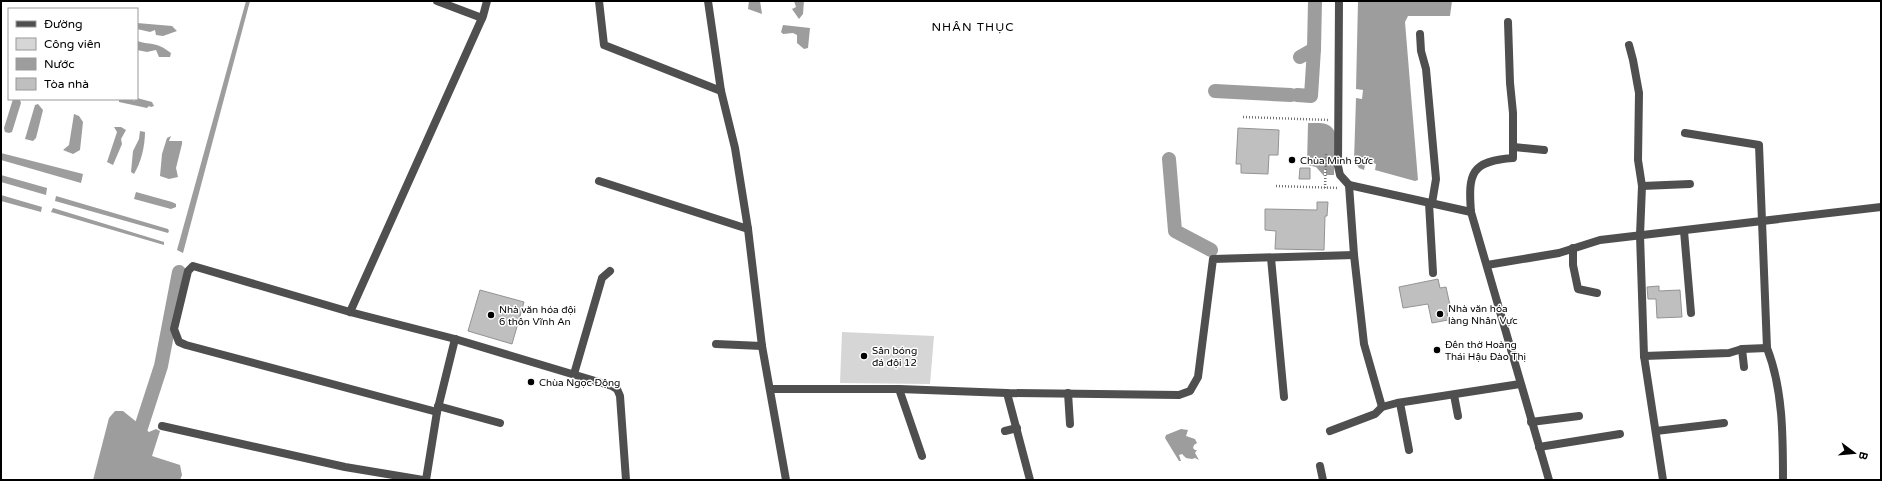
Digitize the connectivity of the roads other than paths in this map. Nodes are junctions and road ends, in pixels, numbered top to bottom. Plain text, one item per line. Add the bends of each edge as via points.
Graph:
1 (437, 1) edge
2 (487, 1) edge
3 (599, 1) edge
4 (708, 1) edge
5 (1339, 1) edge
6 (482, 18) junction
7 (1508, 22) dead end
8 (1420, 34) dead end
9 (1629, 45) dead end
10 (721, 91) junction
11 (1685, 133) dead end
12 (1514, 147) junction
13 (1544, 150) dead end
14 (600, 181) dead end
15 (1690, 184) dead end
16 (1349, 185) junction
17 (1642, 186) junction
18 (1430, 203) junction
19 (1881, 207) edge
20 (1471, 212) junction
21 (1762, 222) junction
22 (748, 229) junction
23 (1684, 231) junction
24 (1640, 235) junction
25 (1573, 248) junction
26 (1354, 255) junction
27 (1272, 258) junction
28 (1487, 265) junction
29 (610, 271) dead end
30 (1433, 273) dead end
31 (1597, 293) dead end
32 (350, 312) junction
33 (1691, 313) dead end
34 (455, 339) junction
35 (716, 344) dead end
36 (762, 346) junction
37 (1767, 348) junction
38 (1742, 349) junction
39 (1644, 356) junction
40 (1744, 367) dead end
41 (574, 374) junction
42 (1520, 384) junction
43 (770, 389) junction
44 (899, 389) junction
45 (1007, 393) junction
46 (1068, 393) junction
47 (1454, 395) junction
48 (1284, 397) dead end
49 (1400, 403) junction
50 (1382, 407) junction
51 (438, 409) junction
52 (1458, 416) dead end
53 (1579, 416) dead end
54 (1531, 422) junction
55 (500, 423) dead end
56 (1724, 423) dead end
57 (1070, 424) dead end
58 (162, 426) dead end
59 (1016, 428) junction
60 (1005, 431) dead end
61 (1330, 431) dead end
62 (1656, 431) junction
63 (1620, 434) dead end
64 (1539, 447) junction
65 (1409, 450) dead end
66 (922, 456) dead end
67 (1320, 466) dead end
68 (424, 480) edge
69 (626, 480) edge
70 (786, 480) edge
71 (1030, 480) edge
72 (1323, 480) edge
73 (1549, 480) edge
74 (1663, 480) edge
75 (1783, 480) edge

1 - 6 street
2 - 6 street
3 - 10 street via 604,45
4 - 10 street
5 - 16 street via 1338,166 1340,175
6 - 32 street
7 - 12 street
8 - 18 street via 1426,69 1436,179
9 - 17 street via 1639,93 1638,160
10 - 22 street via 735,148
11 - 21 street via 1759,145
12 - 13 street
12 - 20 street via 1513,158 1482,164 1475,171 1469,192
14 - 22 street
15 - 17 street
16 - 18 street
16 - 26 street
17 - 24 street
18 - 20 street
18 - 30 street
19 - 21 street
20 - 28 street
21 - 23 street
21 - 37 street
22 - 36 street
23 - 24 street
23 - 33 street
24 - 25 street via 1600,240
24 - 39 street
25 - 28 street via 1559,253
25 - 31 street via 1573,265 1578,289
26 - 27 street
26 - 50 street via 1364,344
27 - 46 street via 1213,259 1198,377 1190,391 1173,396
27 - 48 street
28 - 42 street
29 - 41 street via 602,278
32 - 34 street
32 - 51 street via 193,266 188,271 174,329 179,342 186,345
34 - 41 street
34 - 51 street
35 - 36 street
36 - 43 street
37 - 38 street
37 - 75 street via 1773,364 1778,395 1783,440
38 - 39 street via 1729,353
38 - 40 street
39 - 62 street
41 - 69 street via 612,386 619,393
42 - 47 street
42 - 54 street
43 - 44 street
43 - 70 street
44 - 45 street
44 - 66 street
45 - 46 street
45 - 59 street
46 - 57 street
47 - 49 street
47 - 52 street
49 - 50 street
49 - 65 street
50 - 61 street via 1375,414
51 - 55 street
51 - 68 street
53 - 54 street
54 - 64 street
56 - 62 street
58 - 68 street via 345,467
59 - 60 street
59 - 71 street
62 - 74 street
63 - 64 street
64 - 73 street
67 - 72 street

